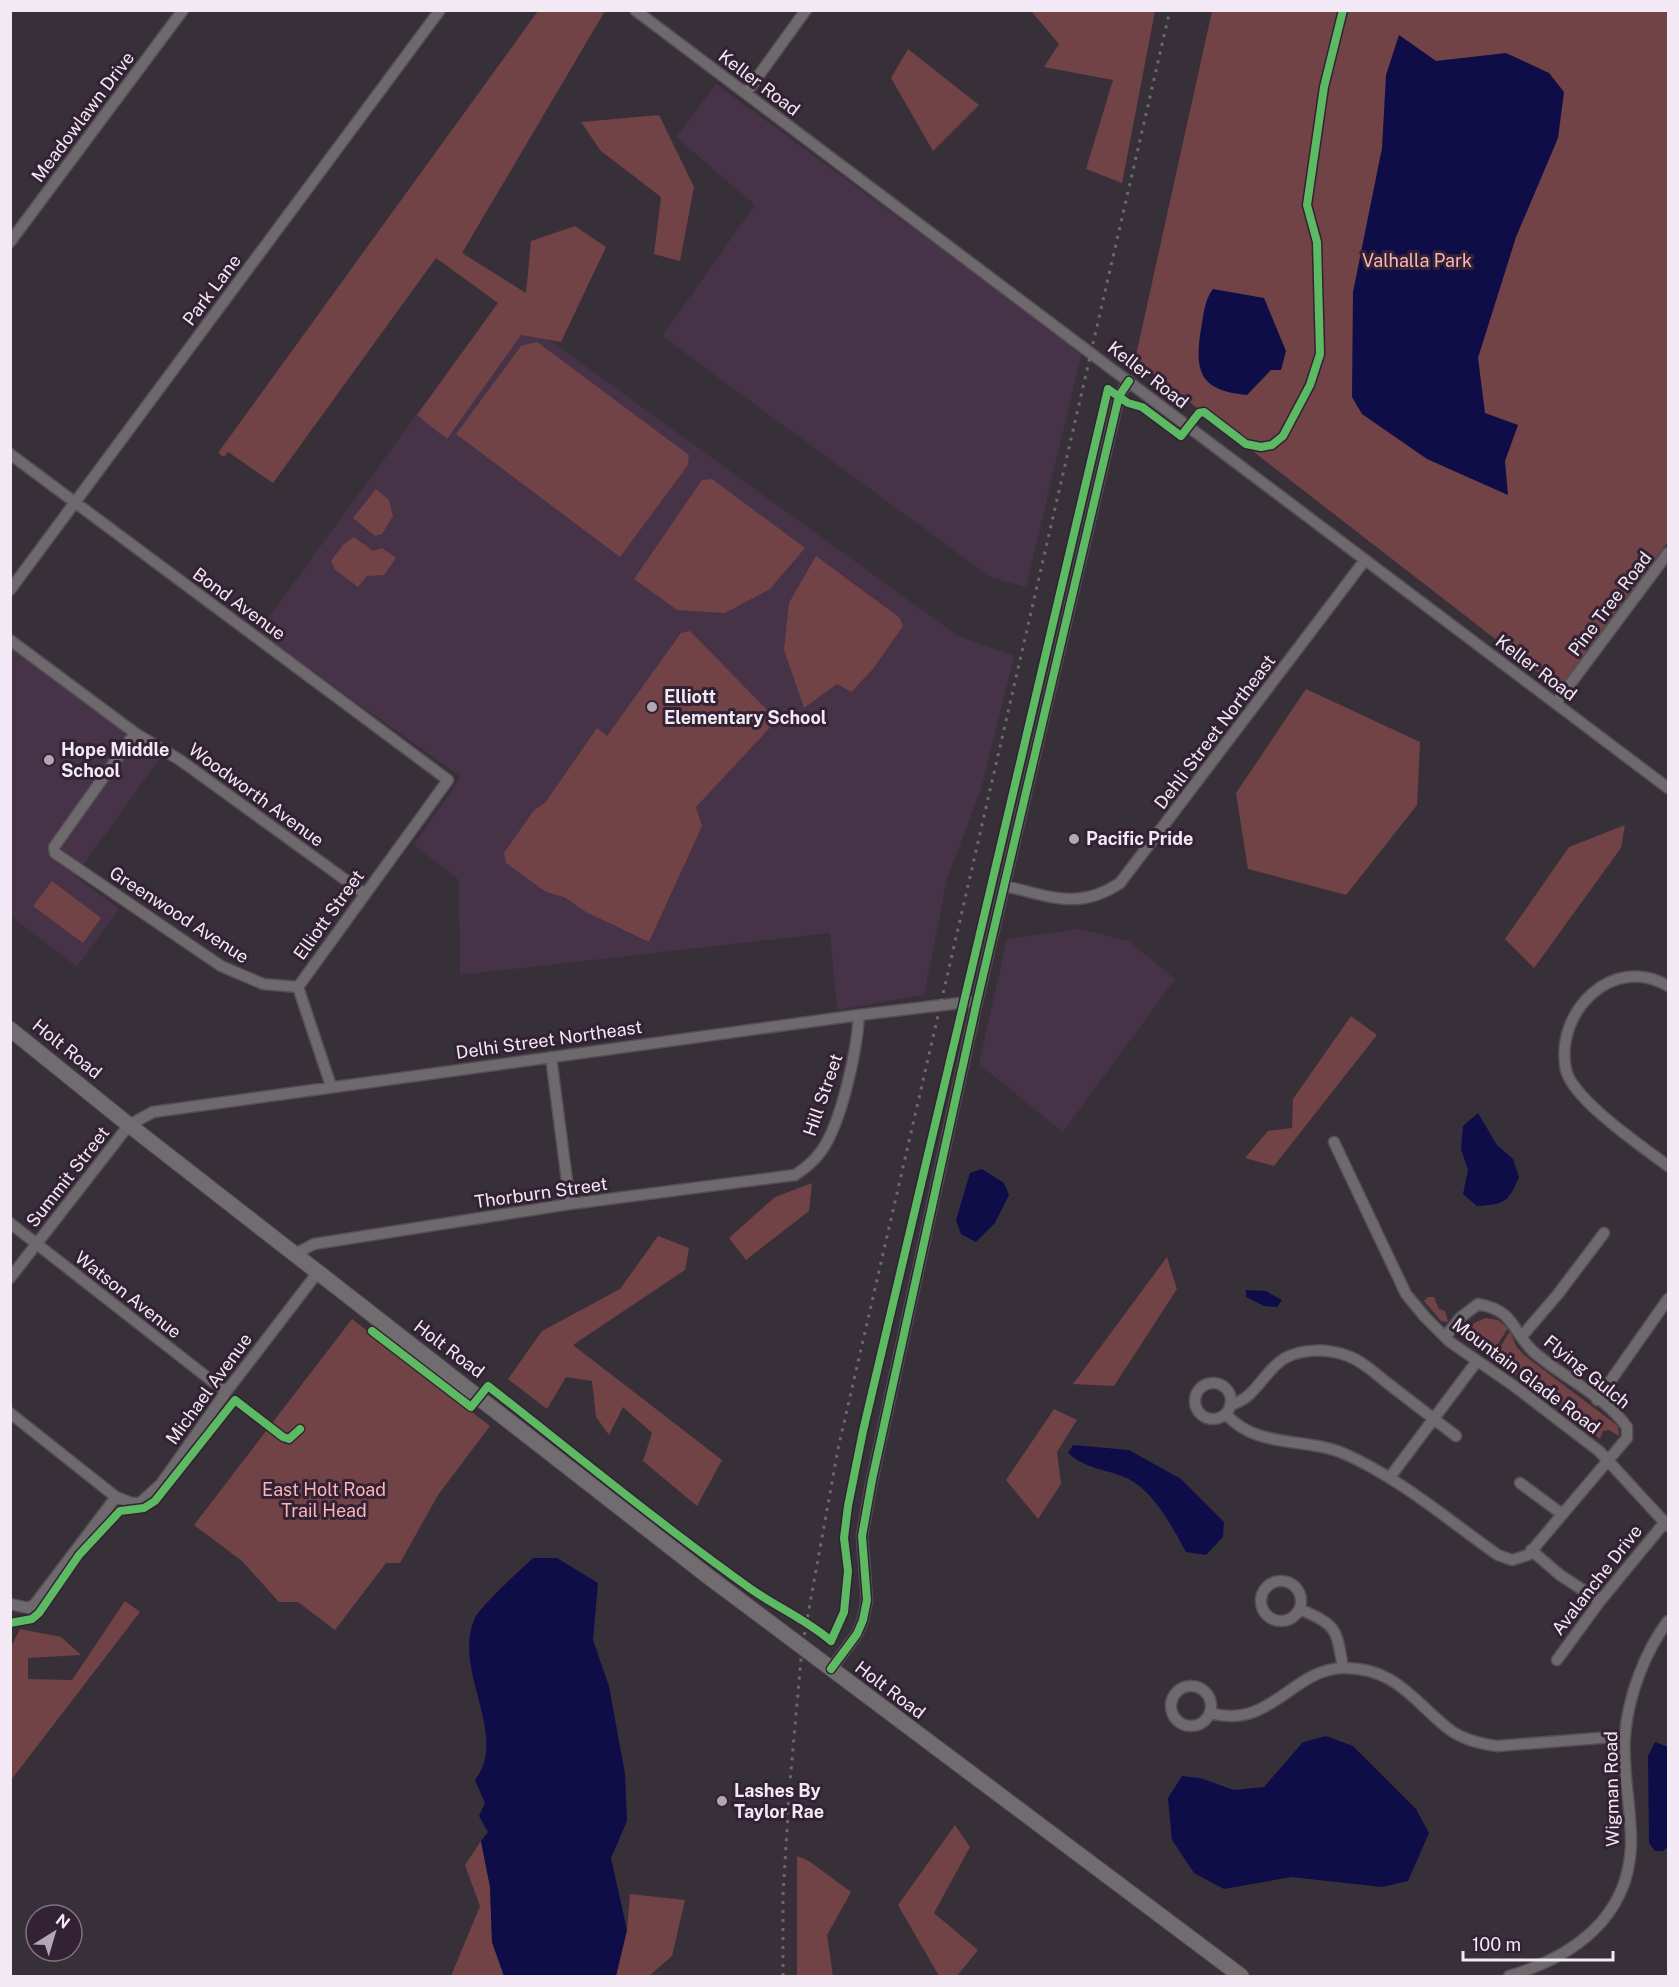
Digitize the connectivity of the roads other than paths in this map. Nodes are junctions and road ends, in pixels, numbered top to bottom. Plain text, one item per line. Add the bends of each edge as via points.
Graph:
1 (183, 10) edge
2 (440, 10) edge
3 (635, 10) edge
4 (806, 10) edge
5 (746, 93) junction
6 (10, 242) edge
7 (1129, 381) junction
8 (10, 454) edge
9 (75, 503) junction
10 (1668, 553) edge
11 (1365, 560) junction
12 (10, 590) edge
13 (10, 640) edge
14 (1556, 703) junction
15 (135, 733) junction
16 (448, 780) joint
17 (1668, 788) edge
18 (1005, 886) junction
19 (365, 894) junction
20 (1668, 986) edge
21 (298, 987) junction
22 (977, 1002) junction
23 (859, 1015) junction
24 (10, 1029) edge
25 (551, 1057) junction
26 (331, 1086) junction
27 (129, 1125) junction
28 (1334, 1142) dead end
29 (1668, 1166) edge
30 (795, 1175) joint
31 (570, 1204) junction
32 (10, 1223) edge
33 (1604, 1233) dead end
34 (37, 1244) junction
35 (295, 1254) junction
36 (318, 1272) junction
37 (10, 1278) edge
38 (1668, 1299) edge
39 (1522, 1336) junction
40 (1445, 1337) junction
41 (1477, 1361) junction
42 (226, 1392) junction
43 (1597, 1400) junction
44 (10, 1413) edge
45 (1434, 1419) junction
46 (1456, 1436) dead end
47 (1608, 1460) junction
48 (1390, 1477) junction
49 (1520, 1483) dead end
50 (116, 1497) junction
51 (1562, 1514) junction
52 (1667, 1524) edge
53 (1531, 1550) junction
54 (1600, 1601) junction
55 (10, 1604) edge
56 (1300, 1609) dead end
57 (1666, 1628) edge
58 (1557, 1660) dead end
59 (1343, 1668) junction
60 (831, 1669) junction
61 (1210, 1713) dead end
62 (1625, 1736) junction
63 (1241, 1977) edge
64 (1509, 1977) edge

1 - 6 street, Meadowlawn Drive
2 - 9 street, Park Lane
3 - 5 street, Keller Road
4 - 5 street
5 - 7 street, Keller Road
7 - 11 street, Keller Road
7 - 18 street via 1119,396
8 - 9 street, Bond Avenue
9 - 12 street, Park Lane
9 - 16 street, Bond Avenue
10 - 14 street, Pine Tree Road
11 - 14 street, Keller Road
11 - 18 street, Dehli Street Northeast via 1120,884 1084,900
13 - 15 street, Woodworth Avenue
14 - 17 street, Keller Road
15 - 19 street, Woodworth Avenue via 180,760
15 - 21 street, Greenwood Avenue via 54,847 54,854 221,966 263,984
16 - 19 street, Elliott Street
18 - 22 street
19 - 21 street, Elliott Street
20 - 29 street via 1656,979 1628,975 1603,985 1580,1004 1565,1036 1566,1072 1590,1105
21 - 26 street, Elliott Street
22 - 23 street, Delhi Street Northeast
22 - 60 street via 865,1513 861,1551 867,1600 863,1620
23 - 25 street, Delhi Street Northeast
23 - 30 street, Hill Street via 852,1066 832,1128 809,1166
24 - 27 main road, Holt Road
25 - 26 street, Delhi Street Northeast
25 - 31 street
26 - 27 street, Delhi Street Northeast via 153,1112
27 - 34 street, Summit Street
27 - 35 main road, Holt Road
28 - 40 street, Mountain Glade Road via 1406,1294
30 - 31 street, Thorburn Street
31 - 35 street, Thorburn Street via 314,1244
32 - 34 street, Watson Avenue
33 - 39 street
34 - 37 street, Summit Street
34 - 42 street, Watson Avenue
35 - 36 main road, Holt Road
36 - 42 street, Michael Avenue
36 - 60 main road, Holt Road
38 - 43 street
39 - 40 street, Flying Gulch via 1505,1313 1478,1304
39 - 43 street, Flying Gulch via 1533,1352
40 - 41 street, Mountain Glade Road
41 - 45 street
41 - 47 street, Mountain Glade Road
42 - 50 street, Michael Avenue via 161,1484 146,1499 132,1503
43 - 47 street, Flying Gulch via 1623,1422 1628,1432
44 - 50 street
45 - 46 street
45 - 48 street
45 - 48 street via 1359,1362 1328,1350 1286,1358 1272,1368 1246,1400 1228,1409 1249,1432 1343,1453
47 - 51 street
47 - 52 street, Mountain Glade Road
48 - 53 street via 1498,1555 1512,1560
49 - 51 street
50 - 55 street via 35,1604 29,1608
51 - 53 street
52 - 54 street, Avalanche Drive
53 - 54 street
54 - 58 street, Avalanche Drive
56 - 59 street via 1331,1625
57 - 62 street, Wigman Road via 1655,1640 1632,1698
59 - 61 street via 1319,1674 1245,1717
59 - 62 street via 1401,1684 1451,1731 1482,1744
60 - 63 main road, Holt Road
62 - 64 street, Wigman Road via 1631,1844 1618,1896 1580,1944 1553,1961

